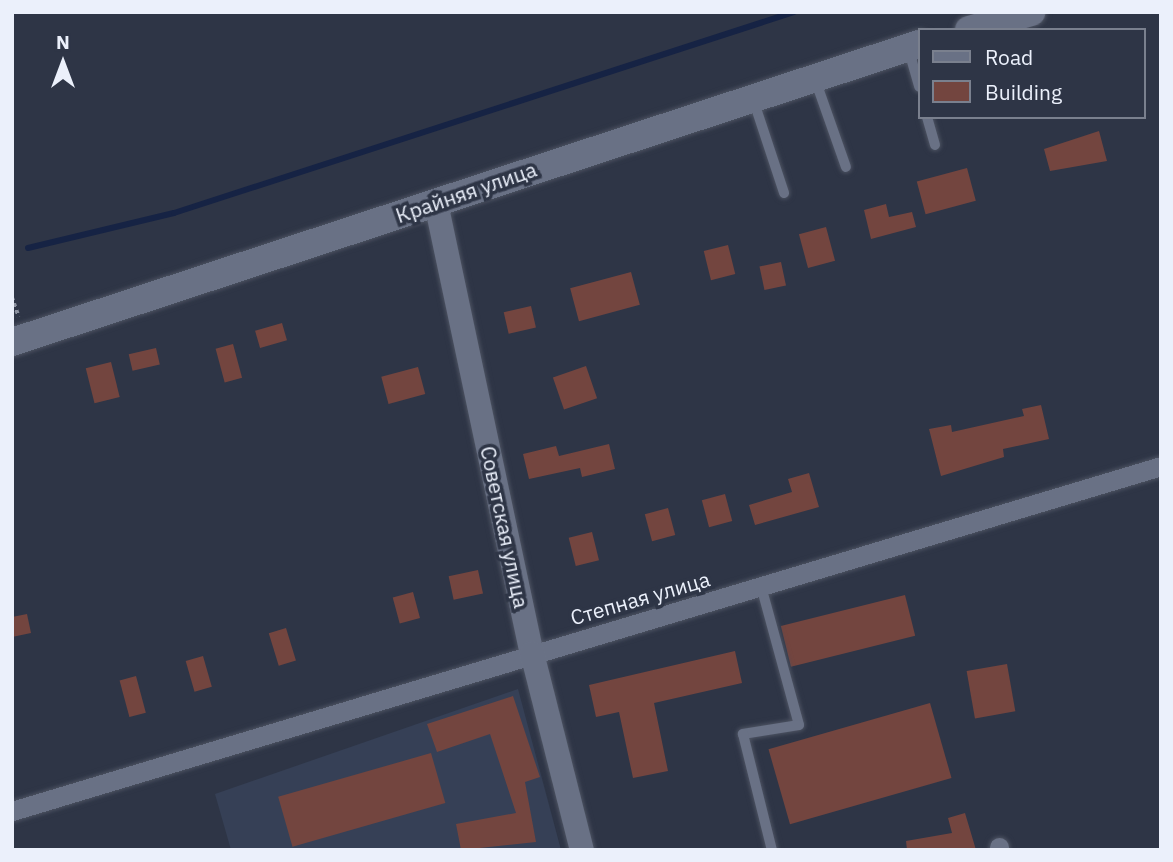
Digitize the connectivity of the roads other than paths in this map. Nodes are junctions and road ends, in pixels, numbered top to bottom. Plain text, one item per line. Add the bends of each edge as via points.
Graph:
1 (1031, 12) edge
2 (976, 28) edge
3 (914, 46) edge
4 (814, 76) junction
5 (918, 80) edge
6 (751, 95) junction
7 (928, 119) edge
8 (935, 145) dead end
9 (846, 167) dead end
10 (784, 193) dead end
11 (436, 203) junction
12 (12, 342) edge
13 (1161, 466) edge
14 (761, 586) junction
15 (532, 653) junction
16 (12, 811) edge
17 (582, 850) edge
18 (772, 850) edge

1 - 2 main road
3 - 4 main road, Крайняя улица
3 - 5 lane
4 - 6 main road, Крайняя улица
4 - 9 lane
6 - 10 lane
6 - 11 main road, Крайняя улица
7 - 8 lane
11 - 12 main road, Крайняя улица
11 - 15 street, Советская улица
13 - 14 street, Степная улица
14 - 15 street, Степная улица
14 - 18 lane via 799,725 743,734
15 - 16 street, Степная улица
15 - 17 street, Советская улица

